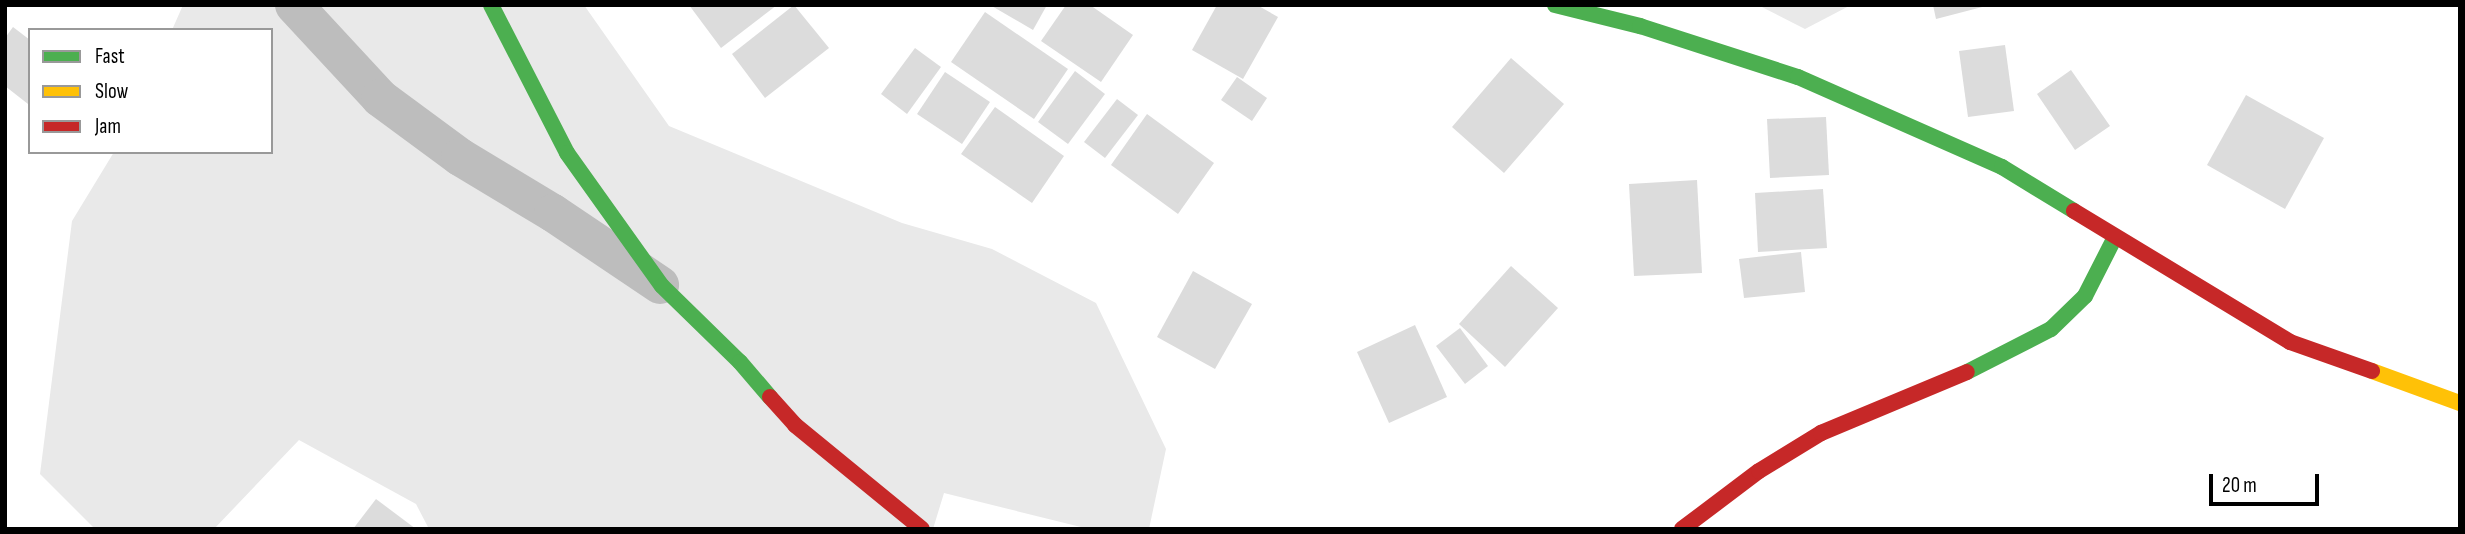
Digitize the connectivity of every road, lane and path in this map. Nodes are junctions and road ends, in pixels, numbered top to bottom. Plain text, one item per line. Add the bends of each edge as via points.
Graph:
1 (294, 5) edge
2 (491, 5) edge
3 (1555, 5) edge
4 (2115, 237) junction
5 (662, 286) junction
6 (2460, 403) edge
7 (922, 529) edge
8 (1682, 529) edge

1 - 5 street via 380,98 460,157
2 - 5 street via 567,153
3 - 4 street via 1640,26 1798,77 2002,167
4 - 6 street via 2290,342
4 - 8 street via 2085,296 2051,329 1994,361 1821,433 1759,471
5 - 7 street via 740,362 795,425

